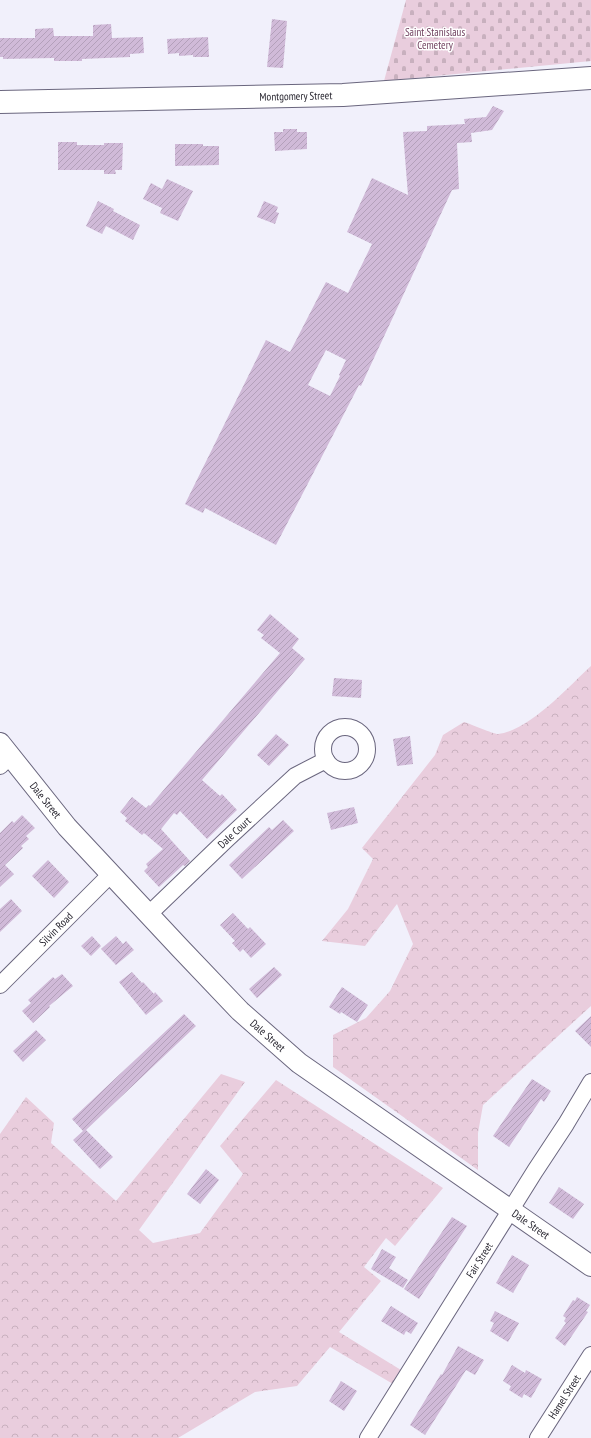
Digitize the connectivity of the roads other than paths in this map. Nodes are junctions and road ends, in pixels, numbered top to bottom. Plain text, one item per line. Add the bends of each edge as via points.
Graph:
1 (591, 78) edge
2 (0, 102) edge
3 (3, 755) edge
4 (326, 760) dead end
5 (111, 874) junction
6 (149, 914) junction
7 (0, 985) edge
8 (591, 1082) edge
9 (511, 1210) junction
10 (591, 1266) edge
11 (591, 1355) edge
12 (368, 1438) edge
13 (538, 1438) edge

1 - 2 main road, Montgomery Street via 342,95
3 - 5 street, Dale Street
4 - 6 street, Dale Court via 296,776
5 - 6 street, Dale Street
5 - 7 street, Silvin Road
6 - 9 street, Dale Street via 240,1011 299,1062
8 - 9 street, Fair Street
9 - 10 street, Dale Street
9 - 12 street, Fair Street
11 - 13 street, Hamel Street

